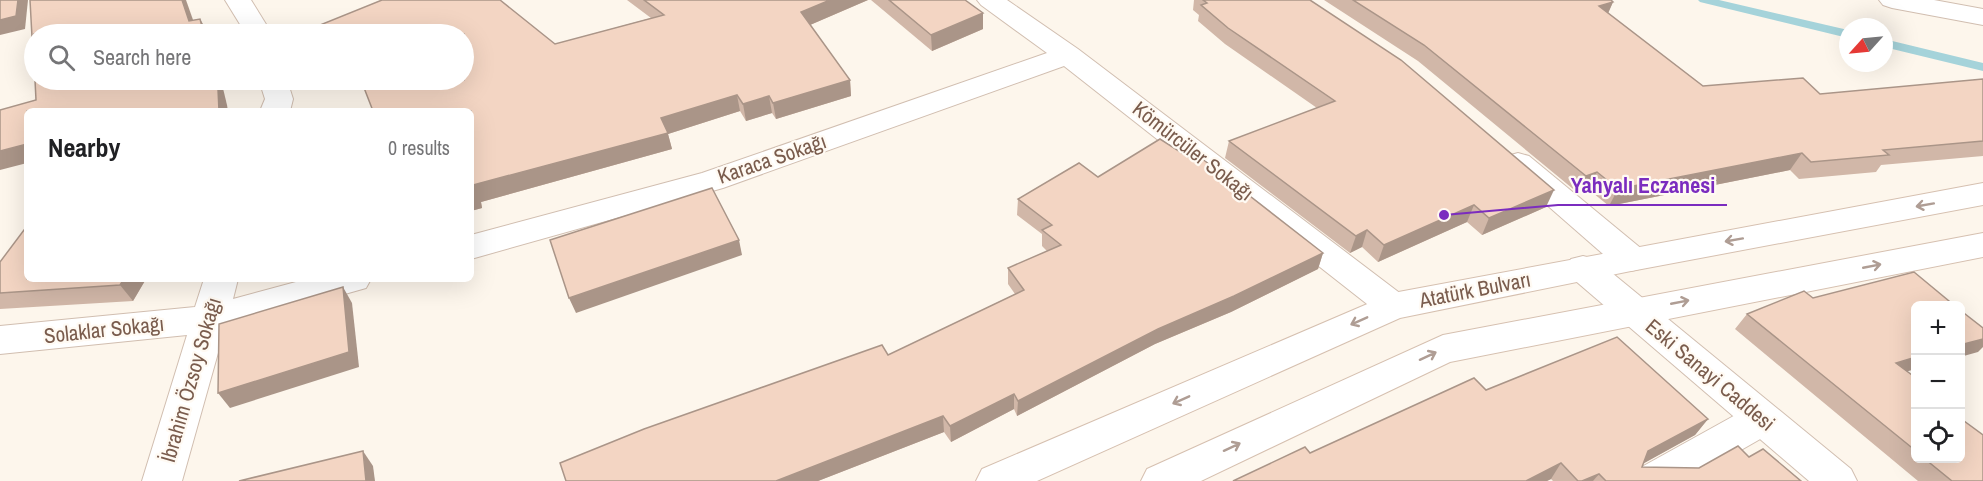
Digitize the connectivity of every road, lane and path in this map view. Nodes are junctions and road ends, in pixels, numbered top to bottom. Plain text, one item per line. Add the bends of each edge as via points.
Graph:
1 (238, 0) edge
2 (990, 0) edge
3 (1892, 0) edge
4 (1983, 17) edge
5 (253, 24) edge
6 (1068, 55) junction
7 (276, 90) edge
8 (276, 108) edge
9 (1497, 145) edge
10 (1983, 194) edge
11 (1983, 245) edge
12 (474, 246) edge
13 (1631, 259) junction
14 (1583, 268) junction
15 (220, 282) edge
16 (343, 282) edge
17 (1393, 306) junction
18 (1632, 311) junction
19 (208, 319) junction
20 (0, 340) edge
21 (1762, 419) junction
22 (162, 481) edge
23 (996, 481) edge
24 (1161, 481) edge
25 (1652, 481) edge
26 (1837, 481) edge

1 - 5 street
2 - 6 street, Kömürcüler Sokağı
3 - 4 street
6 - 12 street, Karaca Sokağı via 712,181
6 - 17 street, Kömürcüler Sokağı
7 - 8 street
9 - 13 street
10 -> 13 street, Atatürk Bulvarı
18 -> 11 street
13 - 14 street, Atatürk Bulvarı
14 - 17 street, Atatürk Bulvarı
14 - 18 street, Eski Sanayi Caddesi
15 - 19 street, İbrahim Özsoy Sokağı
16 - 19 street
17 -> 23 street, Atatürk Bulvarı
18 - 21 street, Eski Sanayi Caddesi
24 -> 18 street via 1443,348
19 - 20 street, Solaklar Sokağı
19 - 22 street, İbrahim Özsoy Sokağı
21 - 25 street
21 - 26 street, Eski Sanayi Caddesi

